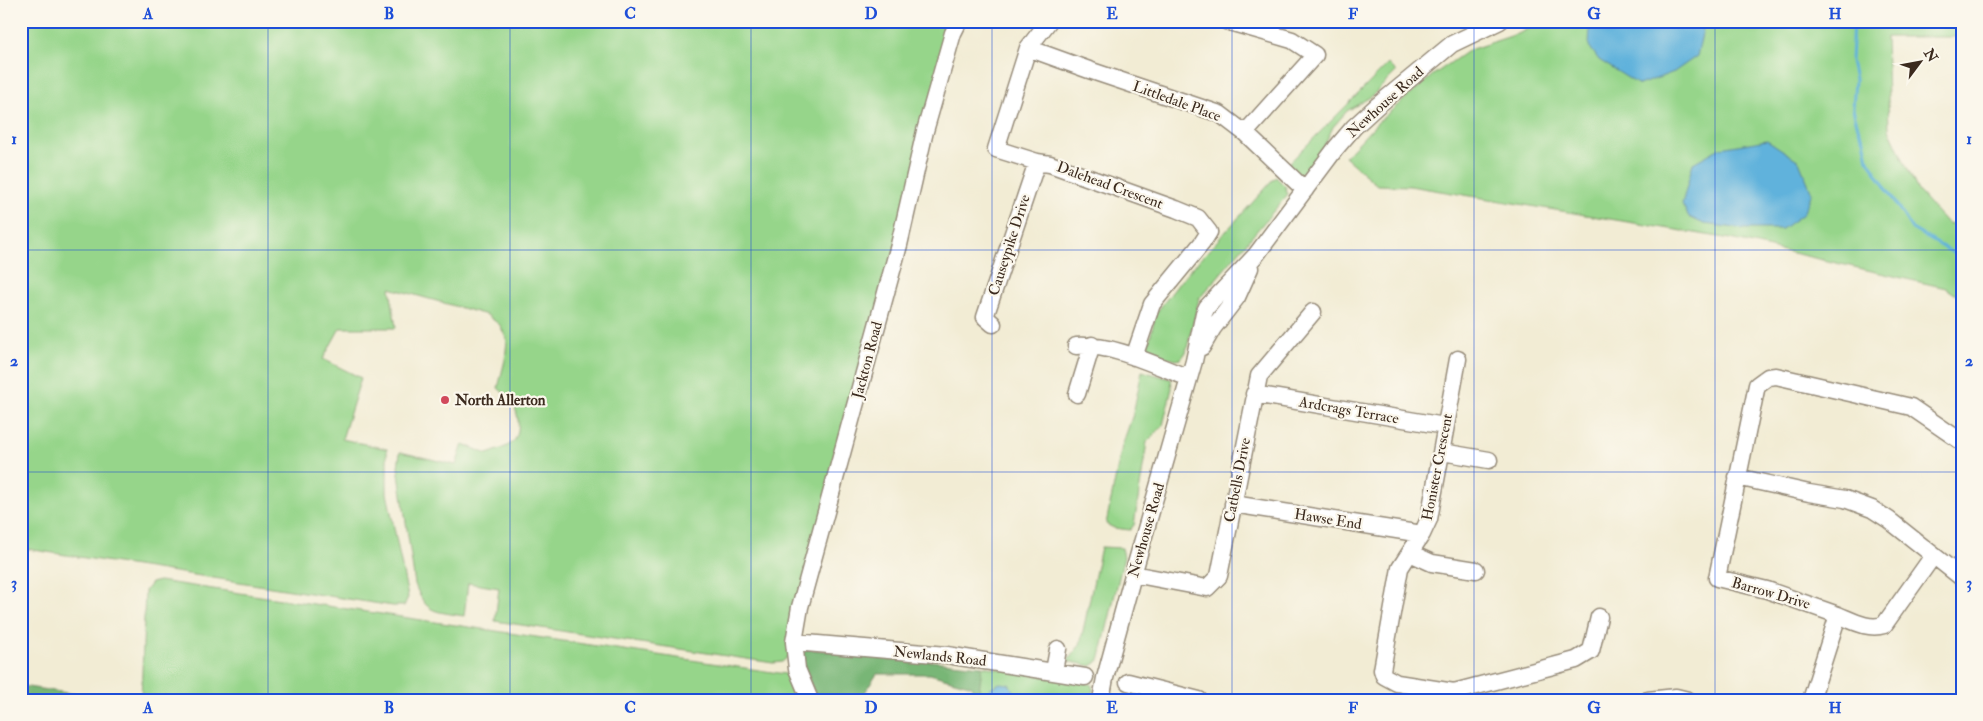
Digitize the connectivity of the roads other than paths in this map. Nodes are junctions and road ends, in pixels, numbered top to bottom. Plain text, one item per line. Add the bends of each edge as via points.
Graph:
1 (959, 21) edge
2 (1049, 21) edge
3 (1226, 21) edge
4 (1500, 21) edge
5 (1028, 48) junction
6 (1245, 133) junction
7 (1037, 162) junction
8 (1305, 190) junction
9 (1313, 312) dead end
10 (994, 324) dead end
11 (1134, 357) junction
12 (1458, 358) dead end
13 (1189, 378) junction
14 (1077, 394) dead end
15 (1254, 394) junction
16 (1445, 426) junction
17 (1962, 442) edge
18 (1442, 452) junction
19 (1489, 460) dead end
20 (1737, 477) junction
21 (1233, 504) junction
22 (1422, 534) junction
23 (1410, 553) junction
24 (1933, 556) junction
25 (1476, 570) dead end
26 (1133, 574) junction
27 (1962, 578) edge
28 (1838, 614) junction
29 (1599, 617) dead end
30 (794, 642) junction
31 (1058, 649) dead end
32 (1054, 671) junction
33 (1085, 677) dead end
34 (1128, 682) dead end
35 (1151, 694) edge
36 (810, 700) edge
37 (1102, 700) edge
38 (1199, 700) edge
39 (1648, 700) edge
40 (1688, 700) edge
41 (1812, 700) edge

1 - 30 street, Jackton Road via 925,131 899,245 800,607
2 - 5 street, Dalehead Crescent
3 - 6 street via 1292,40 1315,55
4 - 8 street, Newhouse Road via 1452,44 1377,106 1336,148
5 - 6 street, Littledale Place via 1220,114
5 - 7 street, Dalehead Crescent via 996,149
6 - 8 street, Littledale Place
7 - 10 street, Causeypike Drive via 985,317
7 - 11 street, Dalehead Crescent via 1176,208 1198,218 1209,232 1152,304
8 - 13 street, Newhouse Road via 1256,255 1207,307
9 - 15 street, Catbells Drive via 1259,376
11 - 13 street
11 - 14 street via 1084,346
12 - 16 street, Honister Crescent
13 - 26 street, Newhouse Road
15 - 16 street, Ardcrags Terrace
15 - 21 street, Catbells Drive
16 - 18 street, Honister Crescent
17 - 20 street, Barrow Drive via 1911,407 1776,376 1768,377 1757,385
18 - 19 street
18 - 22 street, Honister Crescent via 1429,519
20 - 24 street via 1845,499 1872,509
20 - 28 street, Barrow Drive via 1717,578 1767,590
21 - 22 street, Hawse End
21 - 26 street, Catbells Drive via 1219,576 1212,585 1207,588
22 - 23 street, Honister Crescent
23 - 25 street via 1432,563
23 - 29 street, Honister Crescent via 1400,568 1382,670 1384,676 1397,683 1454,692 1576,660 1591,651
24 - 27 street
24 - 28 street via 1884,626 1866,626
26 - 37 street, Newhouse Road
28 - 41 street
30 - 32 street, Newlands Road via 947,655
30 - 36 street, Jackton Road via 797,669
31 - 32 street
32 - 33 street, Newlands Road
34 - 35 street
35 - 38 street
39 - 40 street via 1676,697

